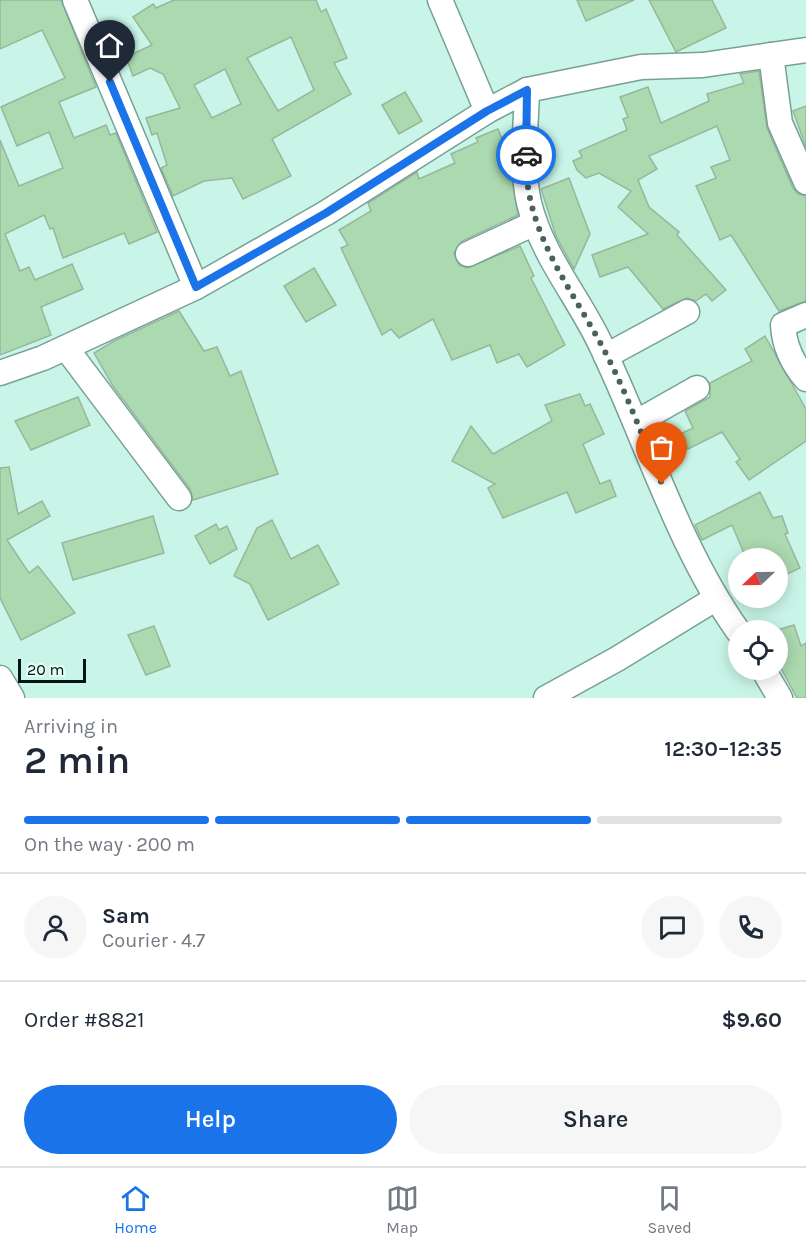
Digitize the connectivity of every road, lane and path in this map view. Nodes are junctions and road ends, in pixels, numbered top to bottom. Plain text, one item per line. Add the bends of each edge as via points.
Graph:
1 (75, 0) edge
2 (440, 0) edge
3 (806, 50) edge
4 (771, 55) junction
5 (527, 90) junction
6 (487, 111) junction
7 (806, 182) edge
8 (536, 223) junction
9 (468, 254) dead end
10 (196, 287) junction
11 (687, 312) dead end
12 (806, 315) edge
13 (66, 348) junction
14 (606, 356) junction
15 (0, 373) edge
16 (806, 379) edge
17 (698, 388) dead end
18 (637, 422) junction
19 (179, 498) dead end
20 (715, 599) junction
21 (730, 620) edge
22 (0, 678) edge
23 (769, 680) edge
24 (12, 698) edge
25 (546, 698) edge
26 (780, 698) edge

1 - 10 street
2 - 6 street
3 - 4 street
4 - 5 street via 703,65 640,67
4 - 7 street via 780,123
5 - 6 street
5 - 8 street via 525,171
6 - 10 street via 326,213
8 - 9 street
8 - 14 street via 555,268
10 - 13 street
11 - 14 street
12 - 16 street via 783,325 783,338
13 - 15 street
13 - 19 street
14 - 18 street
17 - 18 street
18 - 20 street
20 - 21 street
20 - 25 street
22 - 24 street
23 - 26 street

